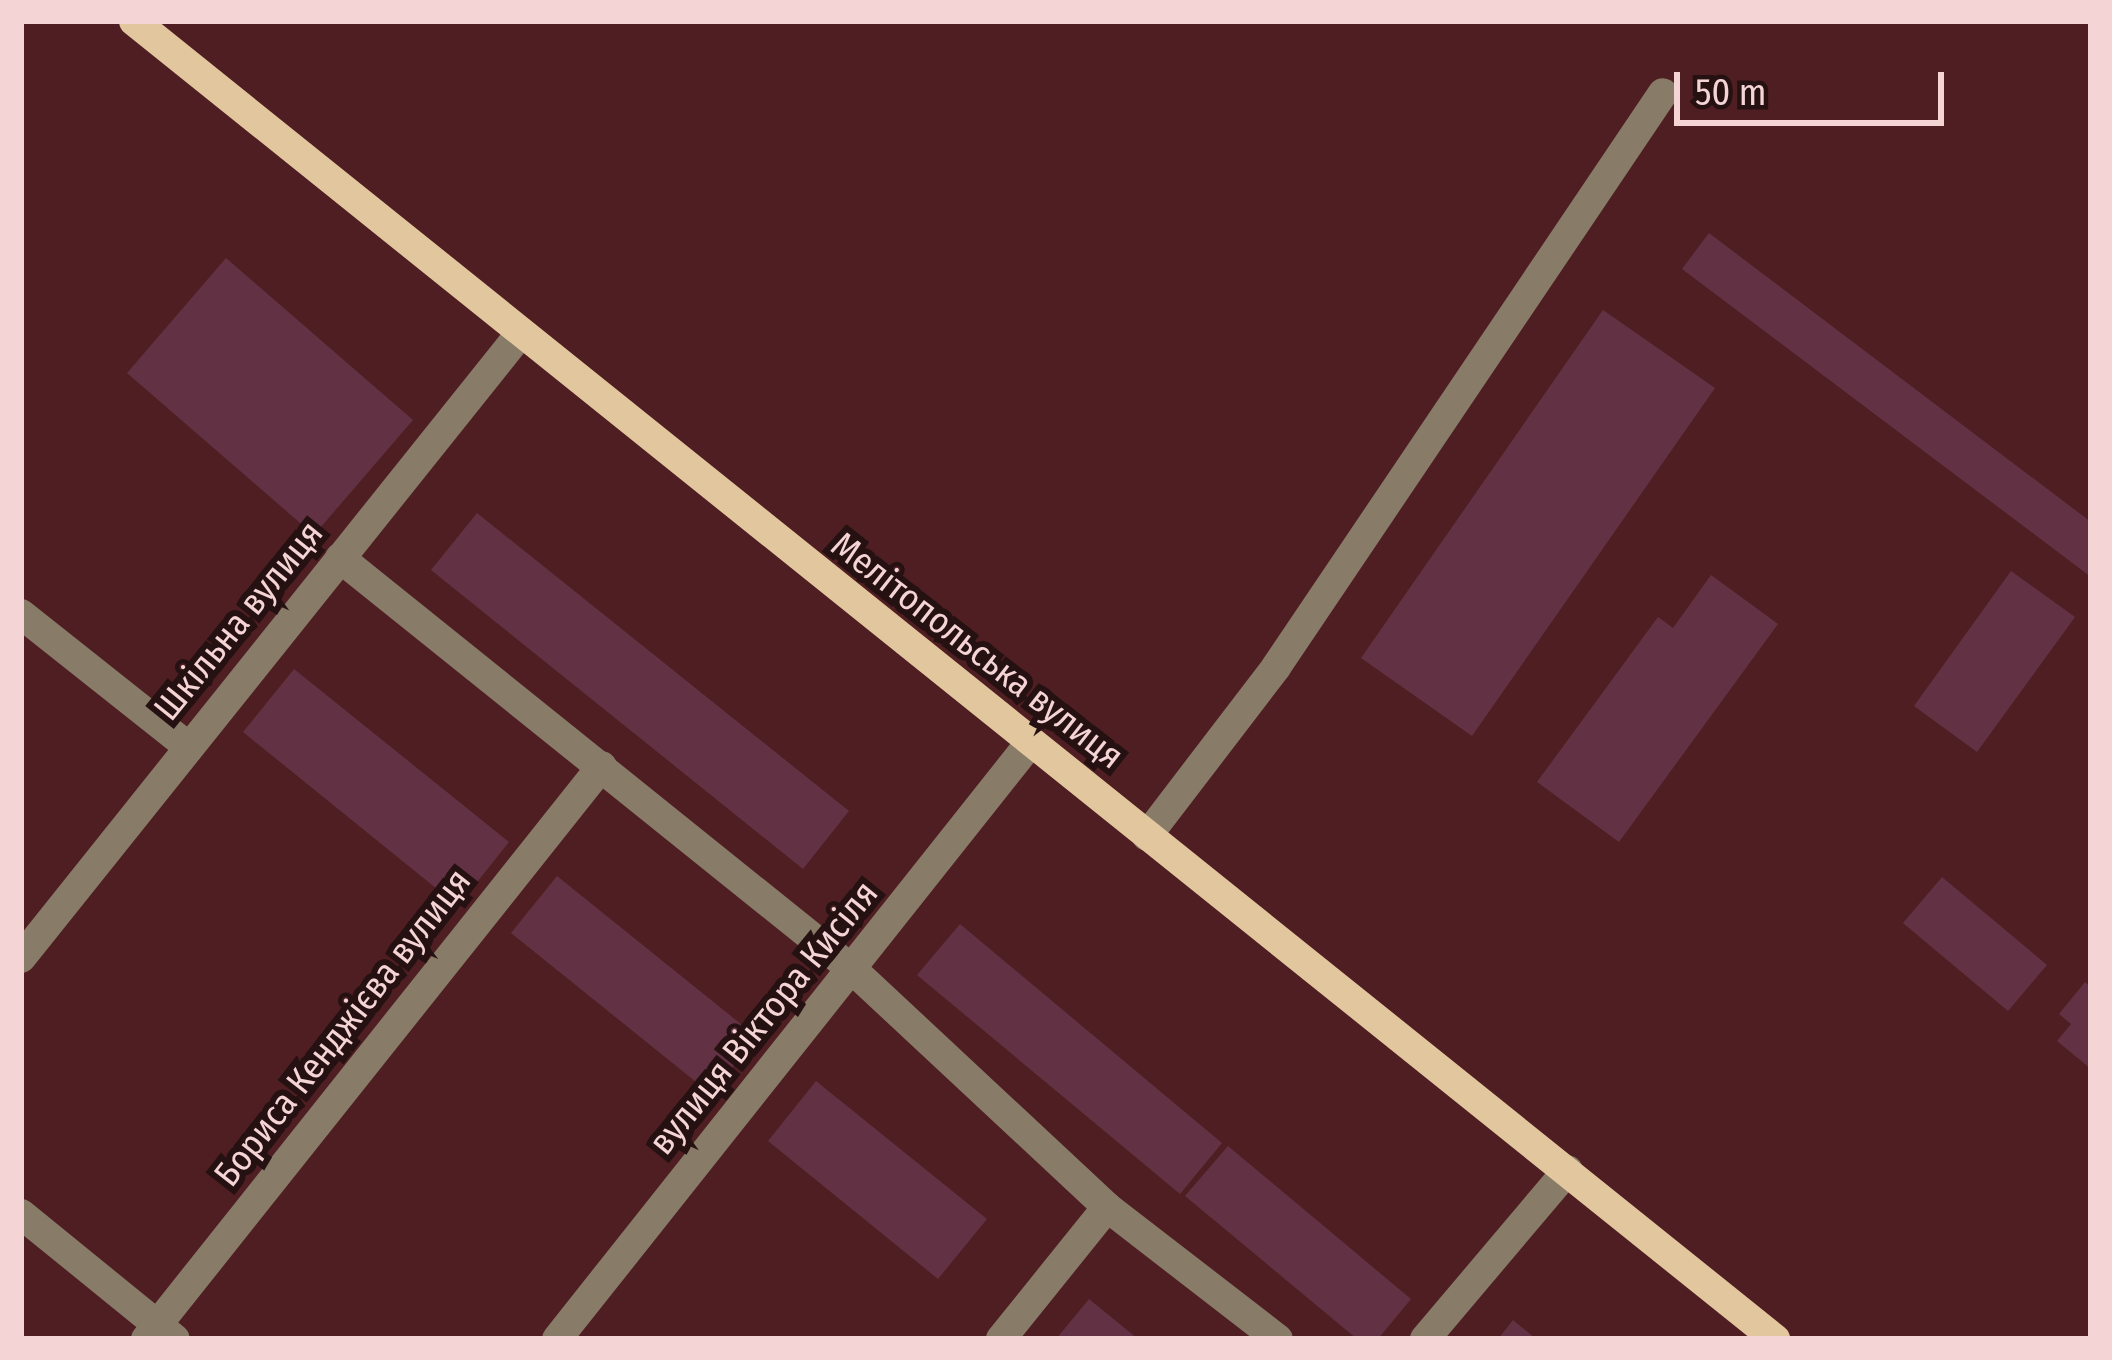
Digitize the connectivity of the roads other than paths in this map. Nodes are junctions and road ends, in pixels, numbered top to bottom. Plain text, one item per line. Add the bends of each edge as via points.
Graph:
1 (134, 21) edge
2 (1663, 94) dead end
3 (520, 334) junction
4 (340, 558) junction
5 (21, 614) edge
6 (1030, 743) junction
7 (189, 747) junction
8 (602, 766) junction
9 (1147, 836) junction
10 (21, 958) edge
11 (854, 971) junction
12 (1568, 1170) junction
13 (1107, 1208) junction
14 (21, 1214) edge
15 (159, 1334) edge
16 (557, 1339) edge
17 (1001, 1339) edge
18 (1278, 1339) edge
19 (1425, 1339) edge
20 (1775, 1339) edge

1 - 3 main road, Мелітопольська вулиця
2 - 9 street via 1276,667
3 - 4 street, Шкільна вулиця
3 - 6 main road, Мелітопольська вулиця
4 - 7 street, Шкільна вулиця
4 - 8 street
5 - 7 street
6 - 9 main road, Мелітопольська вулиця
6 - 11 street, вулиця Віктора Кисіля
7 - 10 street, Шкільна вулиця
8 - 11 street
8 - 15 street, Бориса Кенджієва вулиця
9 - 12 main road, Мелітопольська вулиця
11 - 13 street
11 - 16 street, вулиця Віктора Кисіля
12 - 19 street
12 - 20 main road, Мелітопольська вулиця
13 - 17 street
13 - 18 street
14 - 15 street

